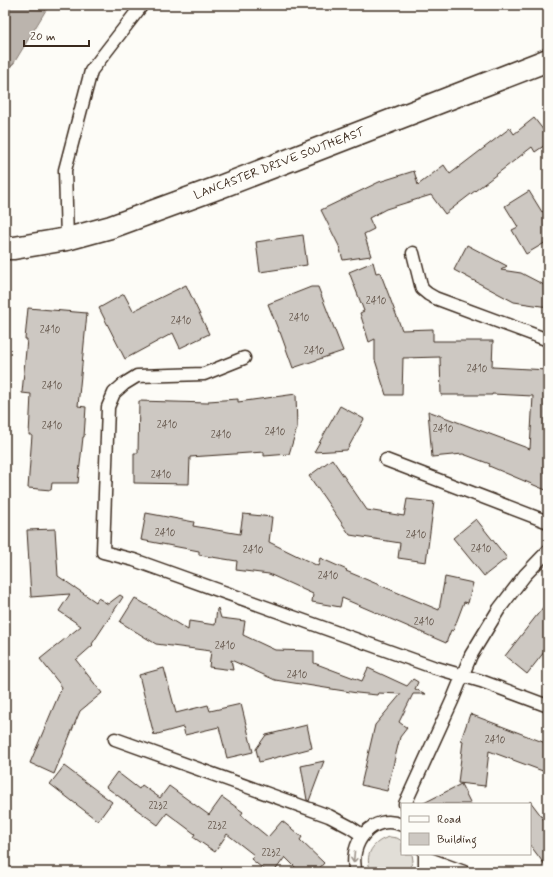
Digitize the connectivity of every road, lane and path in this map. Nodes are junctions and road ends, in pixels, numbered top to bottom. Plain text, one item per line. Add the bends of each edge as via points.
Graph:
1 (142, 5) edge
2 (548, 60) edge
3 (67, 239) junction
4 (5, 248) edge
5 (413, 253) dead end
6 (548, 340) edge
7 (244, 358) dead end
8 (386, 460) dead end
9 (548, 522) edge
10 (548, 551) edge
11 (462, 676) junction
12 (548, 706) edge
13 (115, 739) dead end
14 (405, 803) edge
15 (401, 821) edge
16 (362, 835) junction
17 (425, 856) edge
18 (356, 872) edge
19 (423, 872) edge
20 (464, 872) edge

1 - 3 lane via 91,71 65,170
2 - 3 main road, LANCASTER DRIVE SOUTHEAST via 220,187 110,227
3 - 4 main road, LANCASTER DRIVE SOUTHEAST
5 - 6 lane via 422,289 428,294
7 - 11 lane via 204,374 137,376 114,393 108,407 102,552 134,560
8 - 9 lane
10 - 11 lane via 525,575 499,610 470,655
11 - 12 lane
11 - 14 lane
13 - 16 lane via 328,816
15 - 16 lane via 379,824
16 -> 18 lane via 354,852
17 - 19 lane
17 - 20 lane

